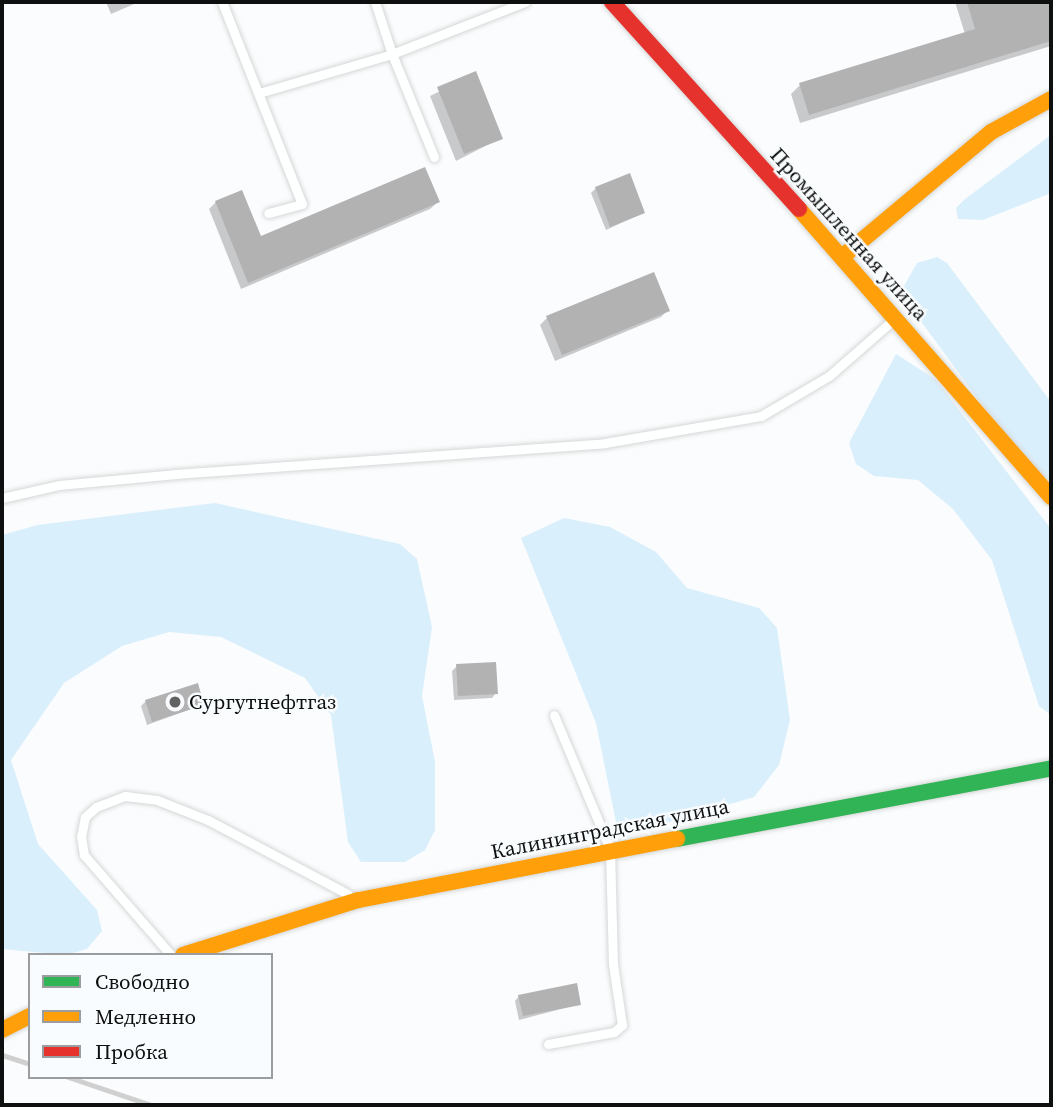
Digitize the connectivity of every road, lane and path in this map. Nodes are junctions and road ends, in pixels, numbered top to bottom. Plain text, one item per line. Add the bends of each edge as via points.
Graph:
1 (222, 2) edge
2 (374, 2) edge
3 (525, 2) edge
4 (611, 2) edge
5 (392, 54) junction
6 (259, 93) junction
7 (1051, 99) edge
8 (434, 157) dead end
9 (268, 214) dead end
10 (842, 257) junction
11 (895, 318) junction
12 (1051, 497) edge
13 (2, 498) edge
14 (554, 715) dead end
15 (1051, 768) edge
16 (610, 849) junction
17 (359, 900) junction
18 (169, 953) edge
19 (189, 953) edge
20 (28, 1017) edge
21 (2, 1030) edge
22 (548, 1044) dead end

1 - 6 lane
2 - 5 lane
3 - 5 lane
4 - 10 main road, Промышленная улица
5 - 6 lane
5 - 8 lane
6 - 9 lane via 302,204
7 - 10 main road via 991,132
10 - 11 main road, Промышленная улица
11 - 12 main road, Промышленная улица
11 - 13 lane via 829,376 761,416 605,443 176,474 59,485
14 - 16 lane
15 - 16 main road, Калининградская улица
16 - 17 main road, Калининградская улица
16 - 22 lane via 613,964 622,1025 614,1031
17 - 18 lane via 208,820 157,800 125,796 96,807 85,817 80,837 85,855
17 - 19 main road, Калининградская улица
20 - 21 main road

